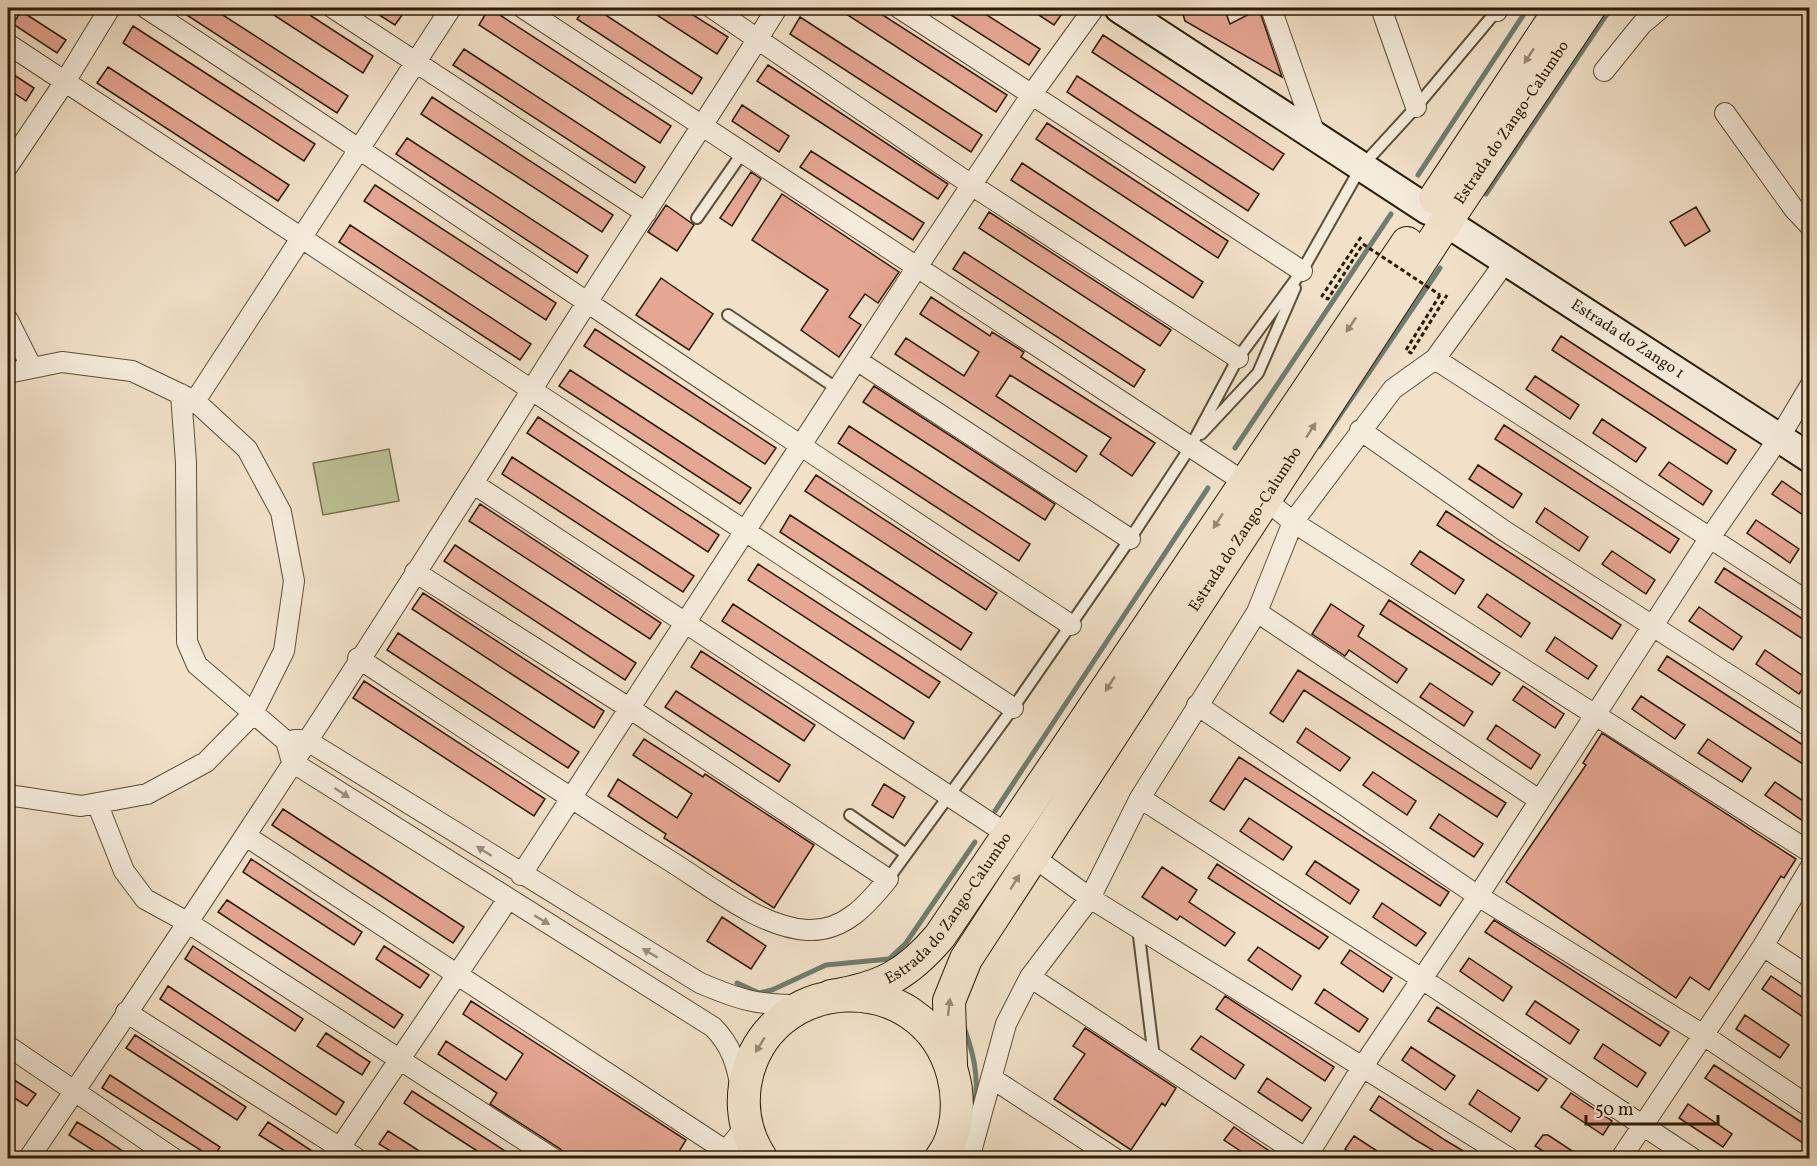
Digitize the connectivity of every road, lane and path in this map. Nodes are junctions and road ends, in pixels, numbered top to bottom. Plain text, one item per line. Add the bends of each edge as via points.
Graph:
1 (110, 8) edge
2 (146, 8) edge
3 (333, 8) edge
4 (451, 8) edge
5 (523, 8) edge
6 (711, 8) edge
7 (777, 8) edge
8 (898, 8) edge
9 (1094, 8) edge
10 (1119, 8) edge
11 (1271, 8) edge
12 (1381, 8) edge
13 (1561, 8) edge
14 (1589, 8) edge
15 (1661, 8) edge
16 (1497, 9) edge
17 (757, 39) junction
18 (8, 44) edge
19 (416, 62) junction
20 (1604, 71) dead end
21 (66, 80) junction
22 (1032, 94) junction
23 (1416, 108) junction
24 (1725, 113) dead end
25 (703, 125) junction
26 (1316, 137) junction
27 (360, 148) junction
28 (744, 152) junction
29 (8, 166) edge
30 (1361, 167) junction
31 (973, 186) junction
32 (646, 213) junction
33 (1437, 216) junction
34 (697, 218) dead end
35 (1809, 226) edge
36 (1361, 237) dead end
37 (300, 238) junction
38 (1506, 261) junction
39 (917, 267) junction
40 (1302, 272) junction
41 (1447, 295) dead end
42 (588, 303) junction
43 (728, 315) dead end
44 (8, 320) edge
45 (1238, 358) junction
46 (1435, 359) junction
47 (858, 360) junction
48 (32, 368) junction
49 (8, 373) edge
50 (1809, 386) edge
51 (839, 390) junction
52 (531, 391) junction
53 (188, 397) junction
54 (1360, 430) junction
55 (1779, 438) junction
56 (1191, 446) junction
57 (802, 448) junction
58 (1809, 458) edge
59 (474, 484) junction
60 (1255, 491) junction
61 (1293, 522) junction
62 (743, 531) junction
63 (1709, 539) junction
64 (1130, 540) junction
65 (415, 572) junction
66 (1809, 603) edge
67 (1257, 612) junction
68 (686, 623) junction
69 (1071, 625) junction
70 (1653, 626) junction
71 (358, 658) junction
72 (1197, 705) junction
73 (629, 708) junction
74 (1012, 708) junction
75 (1595, 714) junction
76 (252, 715) junction
77 (1809, 727) edge
78 (306, 740) junction
79 (286, 741) junction
80 (292, 762) junction
81 (8, 795) edge
82 (949, 796) junction
83 (1140, 798) junction
84 (571, 799) junction
85 (1539, 800) junction
86 (97, 803) junction
87 (850, 816) dead end
88 (246, 836) junction
89 (1021, 846) junction
90 (1809, 852) edge
91 (906, 854) junction
92 (1809, 868) edge
93 (521, 874) junction
94 (888, 879) junction
95 (1478, 896) junction
96 (1090, 898) junction
97 (508, 899) junction
98 (187, 922) junction
99 (1138, 928) junction
100 (1763, 946) junction
101 (457, 975) junction
102 (1030, 977) junction
103 (1809, 977) edge
104 (1422, 979) junction
105 (817, 1000) junction
106 (126, 1012) junction
107 (1705, 1036) junction
108 (8, 1046) edge
109 (1154, 1059) junction
110 (400, 1060) junction
111 (951, 1065) junction
112 (1361, 1069) junction
113 (993, 1078) junction
114 (76, 1090) junction
115 (957, 1100) junction
116 (1809, 1107) edge
117 (1643, 1126) junction
118 (743, 1142) edge
119 (975, 1153) edge
120 (343, 1155) edge
121 (29, 1158) edge
122 (173, 1158) edge
123 (552, 1158) edge
124 (941, 1158) edge
125 (1114, 1158) edge
126 (1305, 1158) edge
127 (1509, 1158) edge
128 (1621, 1158) edge
129 (1692, 1158) edge

1 - 21 street
2 - 27 street
3 - 19 street
4 - 19 street
5 - 25 street
6 - 17 street
7 - 17 street
8 - 22 street
9 - 22 street
10 - 26 street, Estrada do Zango 1
11 - 26 street
12 - 23 street
13 -> 33 main road, Estrada do Zango-Calumbo
14 - 33 main road, Estrada do Zango-Calumbo
15 - 20 street via 1642,24
16 - 23 lane
17 - 25 street
17 - 31 street
18 - 21 street
19 - 27 street
19 - 32 street
21 - 29 street
21 - 37 street
22 - 31 street
22 - 40 street
23 - 30 lane
24 - 35 street
25 - 28 street
25 - 32 street
26 - 30 street, Estrada do Zango 1
27 - 37 street
27 - 42 street
28 - 34 lane
28 - 39 street
30 - 33 street, Estrada do Zango 1
30 - 40 lane
31 - 39 street
31 - 45 street
32 - 42 street
33 - 38 street, Estrada do Zango 1
33 - 60 main road, Estrada do Zango-Calumbo
36 - 41 path, bridge via 1322,296 1328,299 1363,244 1440,295 1406,350 1411,352
37 - 52 street
37 - 53 street
38 - 46 street
38 - 55 street, Estrada do Zango 1
39 - 47 street
39 - 56 street
40 - 45 lane
40 - 56 lane via 1258,372
42 - 52 street
42 - 57 street
43 - 51 lane
44 - 48 street
45 - 56 lane
46 - 54 street via 1393,389
46 - 63 street
47 - 51 street
47 - 64 street
48 - 49 street
48 - 53 street via 62,362 132,371
50 - 55 street
51 - 57 street
52 - 59 street
52 - 62 street
53 - 76 street via 187,642 197,665
53 - 76 street via 247,449 281,512 294,581 284,651
54 - 61 street
54 - 70 street via 1503,530
55 - 58 street, Estrada do Zango 1
55 - 63 street
56 - 60 street
56 - 64 lane
57 - 62 street
57 - 69 street
59 - 65 street
59 - 68 street
60 - 61 street
60 - 89 main road, Estrada do Zango-Calumbo
61 - 67 street
61 - 75 street
62 - 68 street
62 - 74 street
63 - 66 street
63 - 70 street
64 - 69 lane
65 - 71 street
65 - 73 street
67 - 72 street
67 - 85 street
68 - 73 street
68 - 82 street
69 - 74 lane
70 - 75 street
70 - 77 street
71 - 78 street
71 - 84 street
72 - 83 street
72 - 95 street
73 - 84 street
73 - 94 street
74 - 82 lane
75 - 85 street
75 - 90 street
76 - 79 street
76 - 86 street via 206,762 147,794
78 - 79 street
78 - 80 street
93 -> 78 street, Estrada do Zango-Calumbo
79 - 80 street
80 - 88 street
80 -> 97 street
81 - 86 street via 81,806
82 - 89 street
82 - 91 lane
83 - 96 street
83 - 104 street
84 - 93 street
84 - 94 street via 766,920 788,926 809,930 831,927 862,910
85 - 95 street
86 - 98 street via 124,871 145,899
87 - 91 lane
88 - 98 street
88 - 101 street
89 - 96 street
89 - 105 main road, Estrada do Zango-Calumbo via 921,958 885,983
111 -> 89 main road, Estrada do Zango-Calumbo via 948,1021 955,982
91 - 94 lane
92 - 100 street
105 -> 93 street, Estrada do Zango-Calumbo via 764,1005 732,997 700,983
95 - 104 street
95 - 107 street
96 - 99 street
96 - 102 street
97 - 101 street
97 -> 118 street via 687,1009 727,1040 738,1069
98 - 106 street
98 - 110 street
99 - 109 lane
99 - 112 street
100 - 103 street
100 - 107 street
101 - 110 street
101 - 118 street
102 - 109 street
102 - 113 street via 1006,1024
104 - 112 street
104 - 117 street
105 - 111 main road via 859,994 906,1010 935,1037
105 -> 118 main road via 777,1022 757,1047 747,1073
106 - 114 street
106 - 120 street
107 - 116 street
107 - 117 street
108 - 114 street
109 - 126 street
110 - 120 street
110 - 123 street
111 - 115 main road
112 - 126 street
112 - 127 street
113 - 119 street
113 - 125 street
114 - 121 street
114 - 122 street
115 - 119 street
115 - 124 main road via 954,1129
117 - 128 street
117 - 129 street

